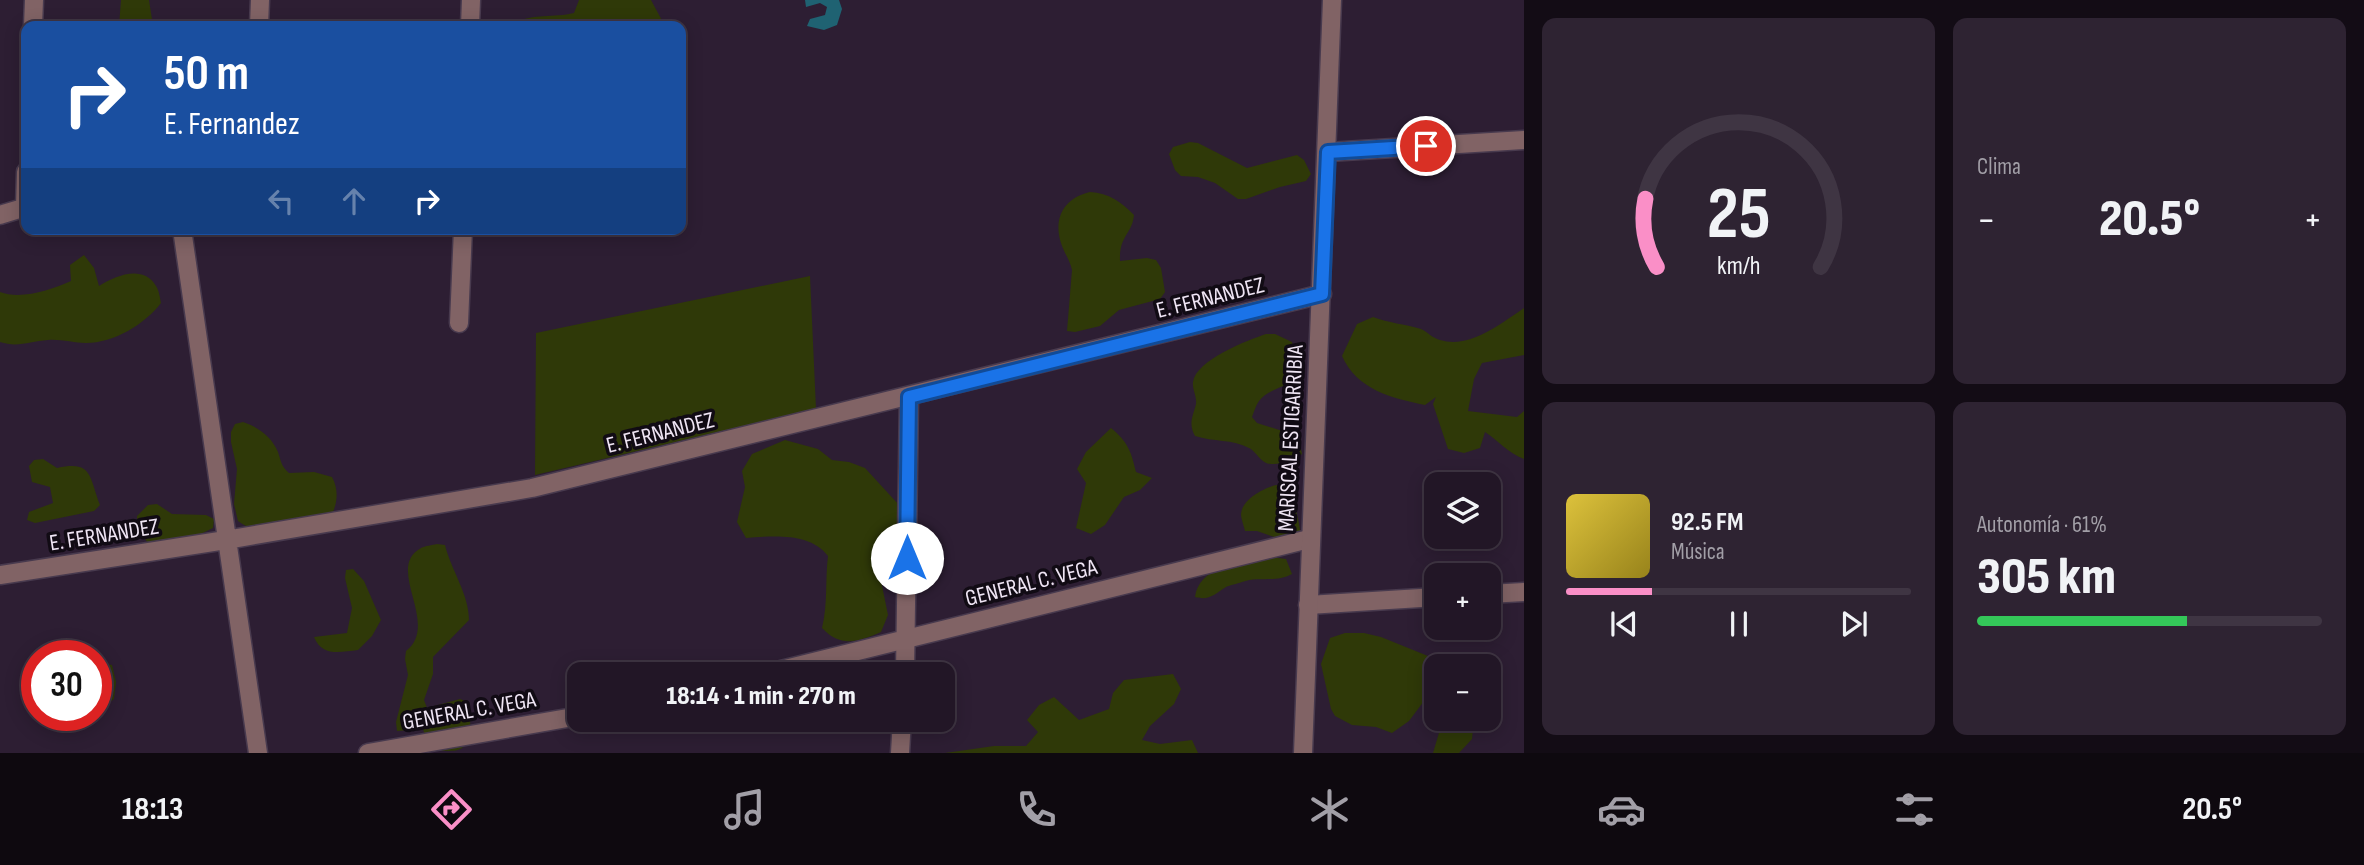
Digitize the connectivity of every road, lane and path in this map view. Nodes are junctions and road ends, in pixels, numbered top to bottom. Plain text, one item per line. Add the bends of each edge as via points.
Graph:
1 (34, 0) edge
2 (260, 0) edge
3 (471, 0) edge
4 (1332, 0) edge
5 (33, 21) edge
6 (258, 21) edge
7 (470, 21) edge
8 (1524, 140) edge
9 (1328, 152) junction
10 (21, 208) edge
11 (0, 215) edge
12 (183, 235) edge
13 (463, 235) edge
14 (1322, 294) junction
15 (459, 323) dead end
16 (909, 397) junction
17 (1309, 539) junction
18 (226, 540) junction
19 (0, 575) edge
20 (1524, 592) edge
21 (1501, 593) edge
22 (1424, 598) edge
23 (1308, 605) junction
24 (907, 638) junction
25 (812, 662) edge
26 (906, 662) edge
27 (567, 718) edge
28 (901, 732) edge
29 (258, 753) edge
30 (368, 753) edge
31 (900, 753) edge
32 (1303, 753) edge

1 - 5 street
2 - 6 street
3 - 7 street
4 - 9 street, MARISCAL ESTIGARRIBIA
8 - 9 street
9 - 14 street, MARISCAL ESTIGARRIBIA
10 - 11 street
12 - 18 street
13 - 15 street
14 - 16 street, E. FERNANDEZ
14 - 17 street, MARISCAL ESTIGARRIBIA
16 - 18 street, E. FERNANDEZ via 532,488
16 - 24 street
17 - 23 street, MARISCAL ESTIGARRIBIA
17 - 24 street, GENERAL C. VEGA
18 - 19 street, E. FERNANDEZ
18 - 29 street
20 - 21 street
22 - 23 street
23 - 32 street, MARISCAL ESTIGARRIBIA
24 - 25 street, GENERAL C. VEGA
24 - 26 street
27 - 30 street, GENERAL C. VEGA
28 - 31 street

